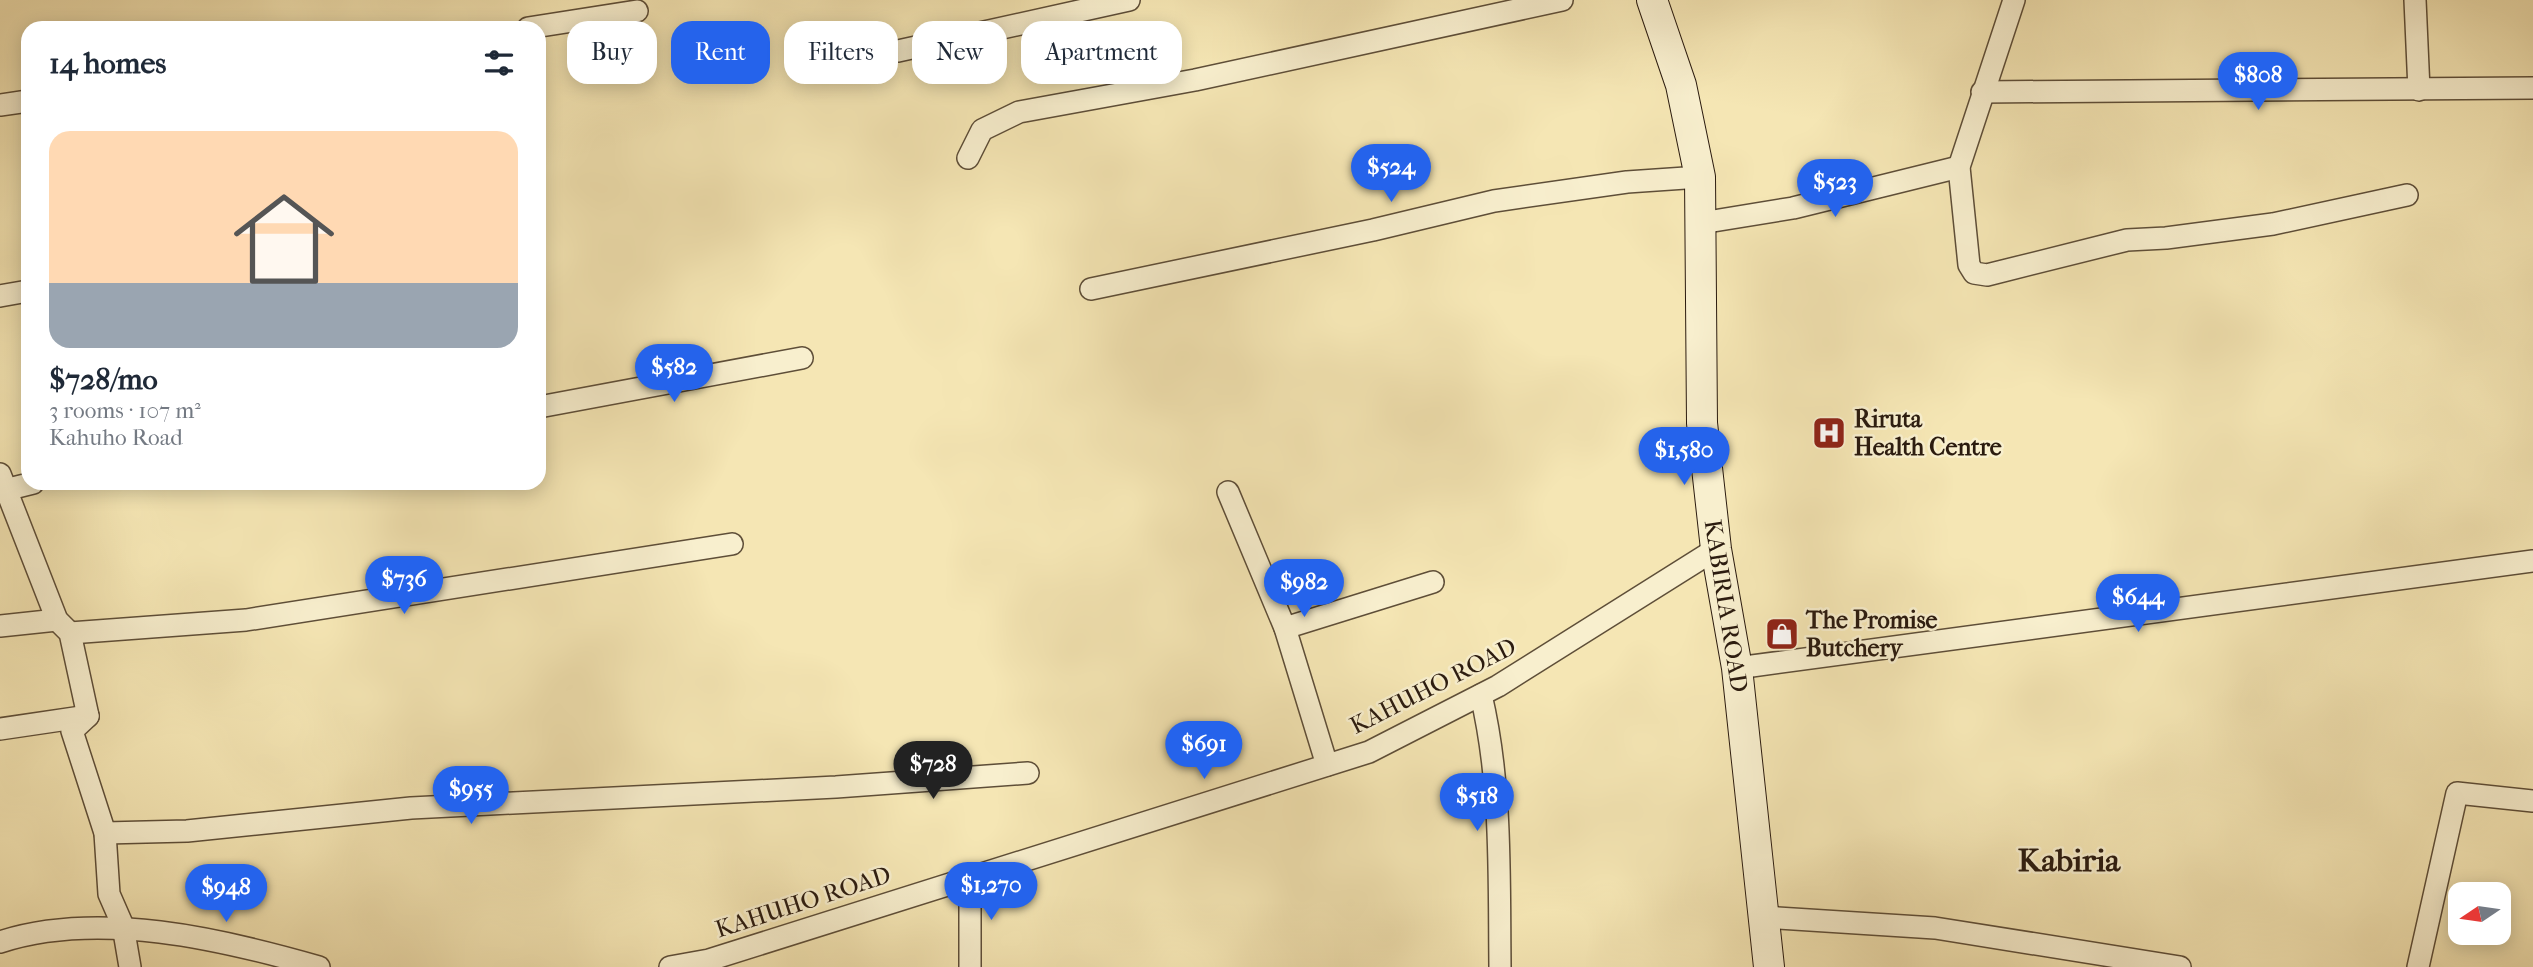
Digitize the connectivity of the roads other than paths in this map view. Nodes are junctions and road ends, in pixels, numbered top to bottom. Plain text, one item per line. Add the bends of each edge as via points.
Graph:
1 (1129, 0) edge
2 (1562, 0) edge
3 (1651, 0) edge
4 (2014, 0) edge
5 (2415, 0) edge
6 (637, 11) dead end
7 (546, 25) edge
8 (898, 51) dead end
9 (2533, 88) edge
10 (2419, 90) junction
11 (1982, 92) junction
12 (21, 102) edge
13 (0, 105) edge
14 (968, 158) dead end
15 (1959, 167) junction
16 (1700, 177) junction
17 (2407, 195) dead end
18 (1701, 223) junction
19 (1091, 289) dead end
20 (21, 292) edge
21 (0, 296) edge
22 (802, 358) dead end
23 (546, 407) edge
24 (3, 482) edge
25 (21, 483) edge
26 (1228, 492) dead end
27 (732, 544) dead end
28 (1716, 549) junction
29 (2533, 561) edge
30 (1433, 582) dead end
31 (0, 626) edge
32 (63, 626) junction
33 (1285, 628) junction
34 (1737, 668) junction
35 (1481, 695) junction
36 (88, 716) junction
37 (0, 729) edge
38 (1327, 765) junction
39 (1028, 774) dead end
40 (2533, 801) edge
41 (105, 833) junction
42 (970, 877) junction
43 (1764, 917) junction
44 (123, 926) junction
45 (0, 942) edge
46 (130, 967) edge
47 (319, 967) edge
48 (670, 967) edge
49 (970, 967) edge
50 (1500, 967) edge
51 (1769, 967) edge
52 (2180, 967) edge
53 (2418, 967) edge

1 - 8 street
2 - 14 street via 1195,80 1018,112 982,130
3 - 16 main road, KABIRIA ROAD via 1681,85
4 - 11 street
5 - 10 street
6 - 7 street
9 - 10 street
10 - 11 street
11 - 15 street
12 - 13 street
15 - 17 street via 1969,265 1974,273 1987,275 2127,240 2273,224
15 - 18 street via 1793,208
16 - 18 main road, KABIRIA ROAD
16 - 19 street via 1494,201
18 - 28 main road, KABIRIA ROAD via 1702,413
20 - 21 street
22 - 23 street
24 - 25 street
24 - 32 street
26 - 33 street
27 - 32 street via 246,620
28 - 34 main road, KABIRIA ROAD
28 - 35 street, KAHUHO ROAD
29 - 34 street
30 - 33 street
31 - 32 street
32 - 36 street
33 - 38 street
34 - 43 main road, KABIRIA ROAD
35 - 38 street, KAHUHO ROAD via 1369,752
35 - 50 street via 1492,742
36 - 37 street
36 - 41 street via 72,731
38 - 42 street, KAHUHO ROAD
39 - 41 street via 411,808 187,831
40 - 53 street via 2457,793
41 - 44 street via 109,894
42 - 48 street, KAHUHO ROAD via 709,960
42 - 49 street
43 - 51 main road, KABIRIA ROAD
43 - 52 street via 1934,928
44 - 45 street via 52,930
44 - 46 street
44 - 47 street via 276,954

